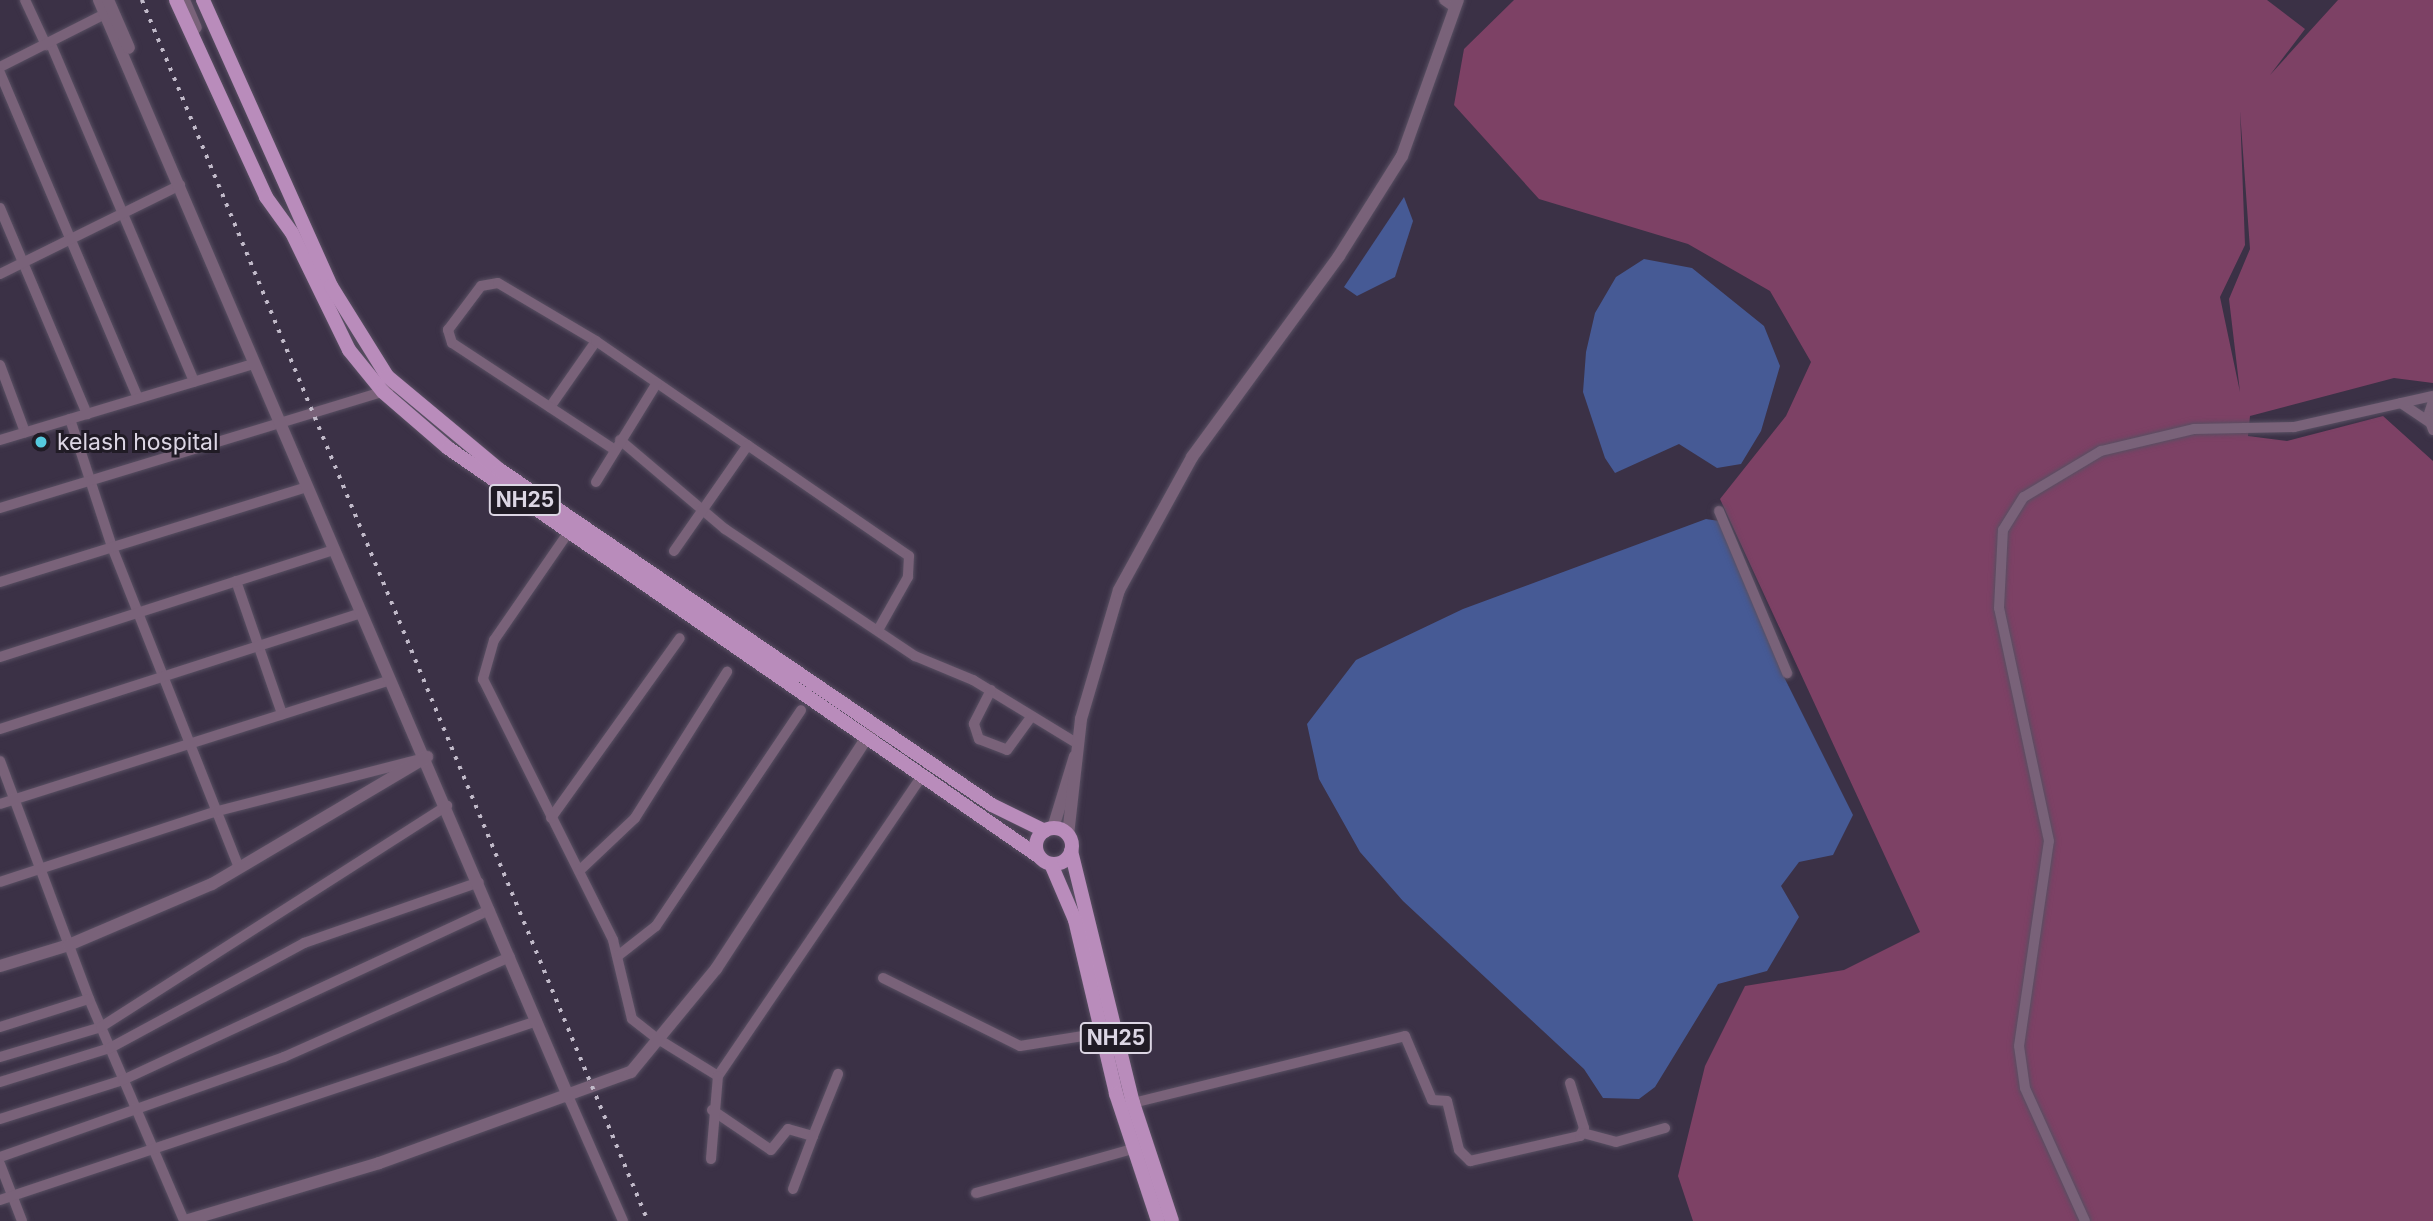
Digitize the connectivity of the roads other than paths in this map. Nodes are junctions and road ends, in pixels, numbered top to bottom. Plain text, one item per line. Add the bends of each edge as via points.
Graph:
1 (25, 0) edge
2 (99, 0) edge
3 (108, 0) edge
4 (176, 0) edge
5 (184, 0) edge
6 (201, 0) edge
7 (1452, 2) edge
8 (105, 14) junction
9 (48, 44) junction
10 (0, 67) edge
11 (0, 73) edge
12 (184, 185) junction
13 (0, 208) edge
14 (122, 209) junction
15 (276, 211) junction
16 (69, 239) junction
17 (22, 262) junction
18 (0, 274) edge
19 (596, 341) junction
20 (253, 364) junction
21 (0, 365) edge
22 (194, 382) junction
23 (657, 383) junction
24 (390, 389) junction
25 (2433, 396) edge
26 (138, 398) junction
27 (2433, 401) edge
28 (2401, 402) junction
29 (550, 407) junction
30 (87, 414) junction
31 (70, 419) junction
32 (277, 423) junction
33 (2431, 426) edge
34 (25, 432) junction
35 (0, 440) edge
36 (617, 445) junction
37 (748, 445) junction
38 (92, 480) junction
39 (596, 482) dead end
40 (304, 488) junction
41 (0, 508) edge
42 (703, 510) junction
43 (1719, 511) dead end
44 (570, 530) junction
45 (112, 547) junction
46 (330, 551) junction
47 (674, 551) dead end
48 (236, 581) junction
49 (0, 582) edge
50 (141, 612) junction
51 (359, 614) junction
52 (878, 630) junction
53 (680, 638) dead end
54 (259, 649) junction
55 (0, 657) edge
56 (727, 672) dead end
57 (1787, 673) dead end
58 (164, 679) junction
59 (390, 680) junction
60 (991, 690) junction
61 (801, 710) dead end
62 (282, 714) junction
63 (1031, 717) junction
64 (0, 729) edge
65 (872, 729) junction
66 (188, 744) junction
67 (1078, 748) junction
68 (427, 757) junction
69 (0, 761) edge
70 (923, 774) junction
71 (15, 800) junction
72 (0, 804) edge
73 (447, 806) junction
74 (214, 812) junction
75 (551, 818) junction
76 (1049, 830) junction
77 (1068, 835) junction
78 (1071, 851) junction
79 (1038, 856) junction
80 (1051, 864) junction
81 (239, 868) junction
82 (41, 869) junction
83 (579, 872) junction
84 (0, 882) edge
85 (478, 883) junction
86 (490, 910) junction
87 (69, 945) junction
88 (619, 955) junction
89 (510, 957) junction
90 (0, 966) edge
91 (883, 978) dead end
92 (89, 999) junction
93 (537, 1021) junction
94 (0, 1027) edge
95 (101, 1027) junction
96 (1102, 1033) junction
97 (658, 1040) junction
98 (110, 1048) junction
99 (0, 1057) edge
100 (838, 1074) dead end
101 (718, 1076) junction
102 (123, 1080) junction
103 (0, 1082) edge
104 (1570, 1083) dead end
105 (569, 1098) junction
106 (1133, 1104) junction
107 (712, 1110) junction
108 (136, 1112) junction
109 (0, 1119) edge
110 (1665, 1128) dead end
111 (1583, 1133) junction
112 (813, 1136) junction
113 (1133, 1149) junction
114 (154, 1150) junction
115 (0, 1157) edge
116 (711, 1159) dead end
117 (0, 1164) edge
118 (793, 1189) dead end
119 (976, 1193) dead end
120 (13, 1196) junction
121 (0, 1200) edge
122 (22, 1221) edge
123 (185, 1221) edge
124 (623, 1221) edge
125 (1158, 1221) edge
126 (1172, 1221) edge
127 (2085, 1221) edge

1 - 9 street
2 - 8 street
3 - 12 street
4 - 15 main road, NH25
5 - 15 street
6 - 24 main road, NH25 via 356,335
7 - 67 street via 1402,156 1339,256 1192,457 1119,590
8 - 9 street
8 - 12 street
9 - 10 street
9 - 14 street
11 - 16 street
12 - 14 street
12 - 20 street
13 - 17 street
14 - 16 street
14 - 22 street
15 - 24 main road, NH25 via 349,350
16 - 17 street
16 - 26 street
17 - 18 street
17 - 30 street
19 - 23 street
19 - 29 street
19 - 29 street via 498,283 481,286 448,331 452,343
20 - 22 street
20 - 32 street
21 - 34 street
22 - 26 street
23 - 36 street
23 - 37 street
24 - 32 street
24 - 44 main road, NH25 via 448,448
24 - 65 main road, NH25
25 - 28 street
26 - 30 street
27 - 33 street
28 - 33 street
28 - 127 street via 2294,427 2194,429 2101,452 2024,496 2003,530 1999,608 2049,841 2019,1046 2025,1088
29 - 36 street
30 - 31 street
31 - 34 street
31 - 38 street
32 - 38 street
32 - 40 street
34 - 35 street
36 - 39 street
36 - 42 street
37 - 42 street
37 - 52 street via 909,556 908,577
38 - 41 street
38 - 45 street
40 - 45 street
40 - 46 street
42 - 47 street
42 - 52 street
43 - 57 street
44 - 65 main road, NH25
44 - 75 street via 484,662 488,698
45 - 49 street
45 - 50 street
46 - 48 street
46 - 51 street
48 - 50 street
48 - 54 street
50 - 55 street
50 - 58 street
51 - 54 street
51 - 59 street
52 - 60 street via 915,656
53 - 75 street
54 - 58 street
54 - 62 street
56 - 83 street via 635,818
58 - 64 street
58 - 66 street
59 - 62 street
59 - 68 street
60 - 63 street
60 - 63 street via 974,724 979,739 1007,750
61 - 88 street via 656,926
62 - 66 street
63 - 67 street
65 - 70 main road, NH25
65 - 76 main road, NH25 via 1007,815
65 - 97 street via 716,969
66 - 71 street
66 - 74 street
67 - 76 street
67 - 77 street
68 - 73 street
68 - 74 street
68 - 81 street
69 - 71 street
70 - 79 main road, NH25
70 - 101 street
71 - 72 street
71 - 82 street
73 - 85 street
73 - 95 street
74 - 81 street
74 - 82 street
75 - 83 street
76 - 77 main road, NH25
76 - 79 main road
77 - 78 main road, NH25
78 - 80 main road
78 - 106 main road, NH25
79 - 80 main road, NH25
80 - 96 main road, NH25 via 1075,920
81 - 87 street
82 - 84 street
82 - 87 street
83 - 88 street
85 - 86 street
85 - 98 street via 304,943
86 - 89 street
86 - 102 street
87 - 90 street
87 - 92 street
88 - 97 street via 632,1019
89 - 93 street
89 - 108 street via 284,1057
91 - 96 street via 1020,1046
92 - 94 street
92 - 95 street
93 - 105 street
93 - 114 street
95 - 98 street
95 - 99 street
96 - 113 main road, NH25
97 - 101 street
97 - 105 street via 631,1072
98 - 102 street
98 - 103 street
100 - 112 street
101 - 107 street
102 - 108 street
102 - 109 street
104 - 111 street
105 - 123 street
105 - 124 street
106 - 111 street via 1405,1035 1433,1100 1447,1101 1465,1158 1548,1146
106 - 126 main road, NH25
107 - 112 street via 763,1148 776,1148 788,1129
107 - 116 street
108 - 114 street
108 - 115 street
110 - 111 street via 1616,1142
112 - 118 street
113 - 119 street
113 - 125 main road, NH25
114 - 120 street
114 - 123 street
117 - 120 street
120 - 121 street
120 - 122 street

